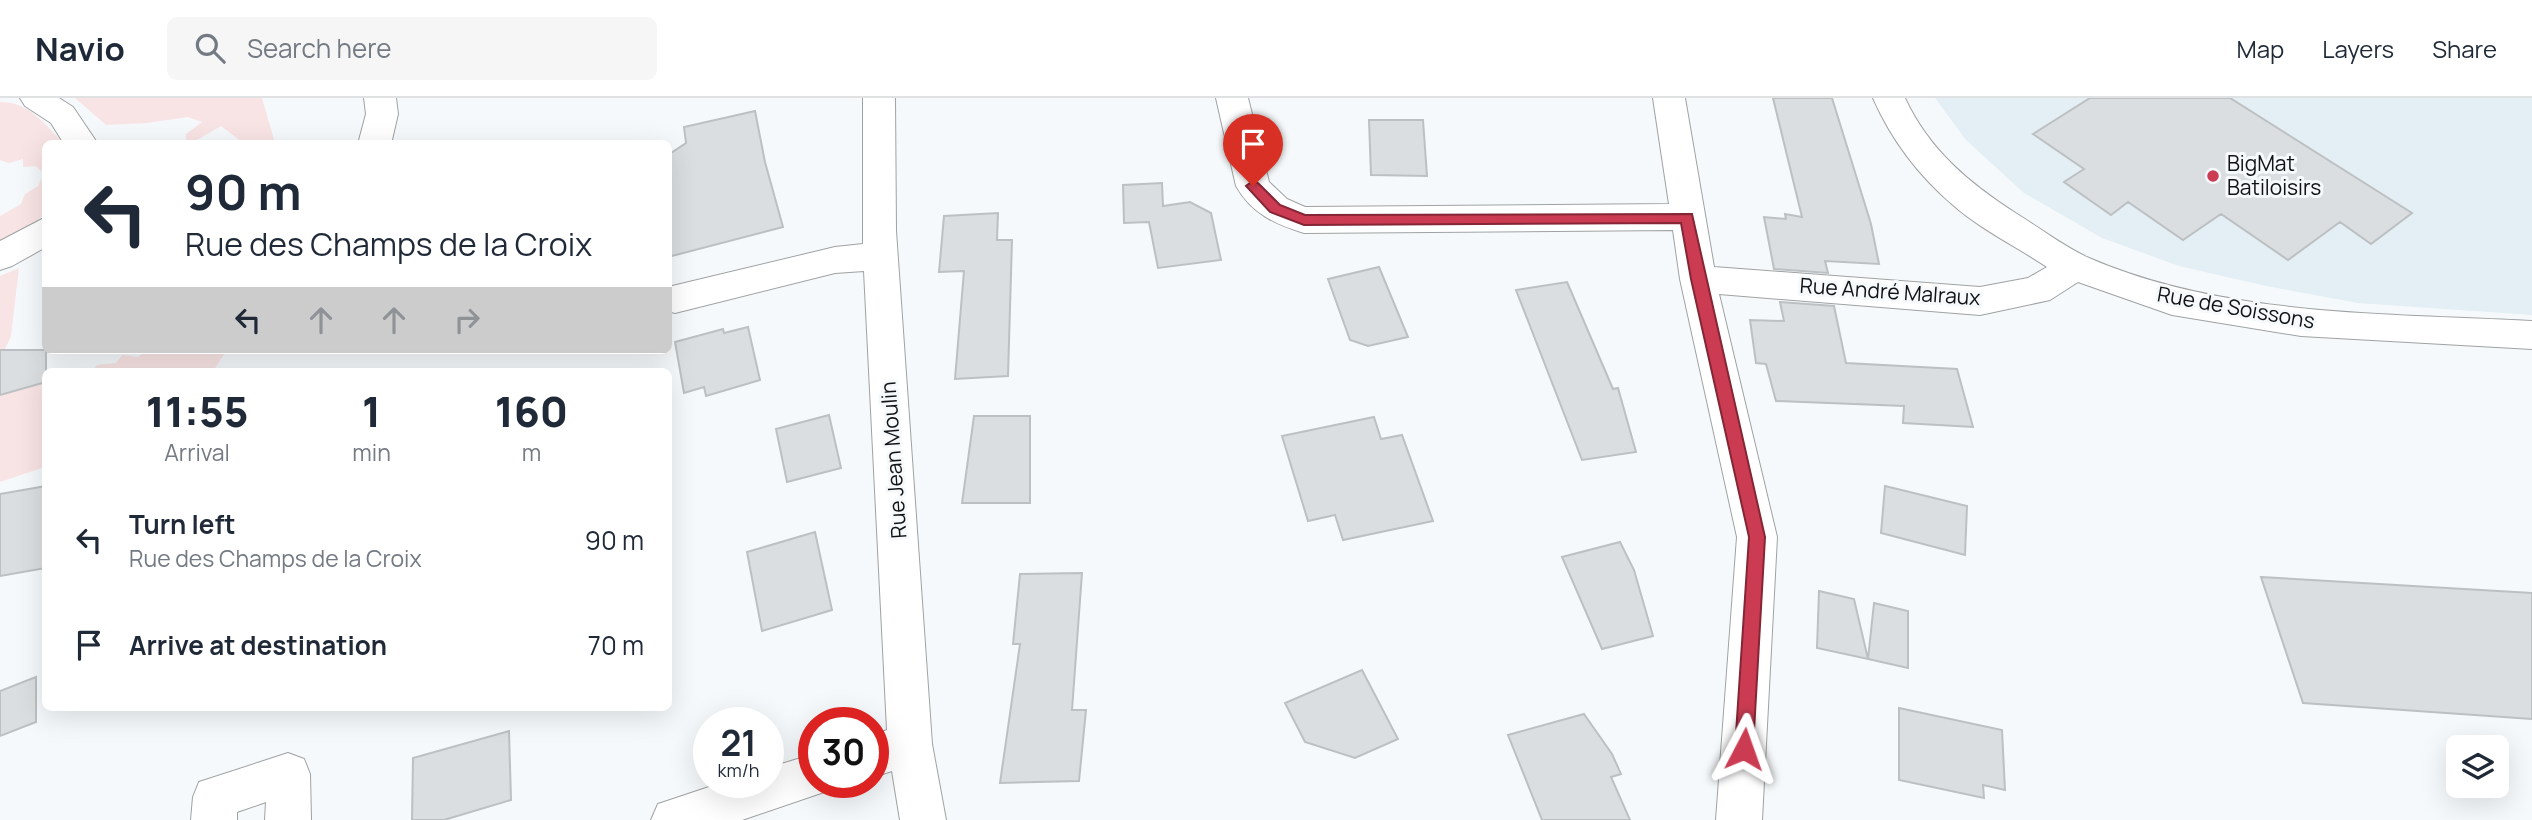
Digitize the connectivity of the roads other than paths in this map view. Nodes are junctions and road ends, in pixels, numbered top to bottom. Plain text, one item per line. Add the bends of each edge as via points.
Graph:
1 (36, 98) edge
2 (380, 98) edge
3 (878, 98) edge
4 (1232, 98) edge
5 (1669, 98) edge
6 (1889, 98) edge
7 (79, 140) edge
8 (375, 140) edge
9 (1687, 217) junction
10 (42, 232) edge
11 (881, 256) junction
12 (0, 257) edge
13 (2075, 267) junction
14 (1698, 279) junction
15 (675, 299) dead end
16 (2532, 335) edge
17 (892, 750) edge
18 (798, 780) edge
19 (214, 820) edge
20 (288, 820) edge
21 (674, 820) edge
22 (923, 820) edge
23 (1739, 820) edge

1 - 7 street via 62,115
2 - 8 street via 382,114
3 - 11 street, Rue Jean Moulin
4 - 9 street via 1253,186 1275,209 1304,220
5 - 9 street
6 - 13 street, Rue de Soissons via 1920,151 1965,197
9 - 14 street
10 - 12 street
11 - 15 street via 835,260
11 - 17 street, Rue Jean Moulin
13 - 14 street, Rue André Malraux via 2037,290 1980,301
13 - 16 street, Rue de Soissons via 2172,301 2301,322
14 - 23 street via 1757,537
17 - 22 street, Rue Jean Moulin
18 - 21 street
19 - 20 street via 215,797 288,774

